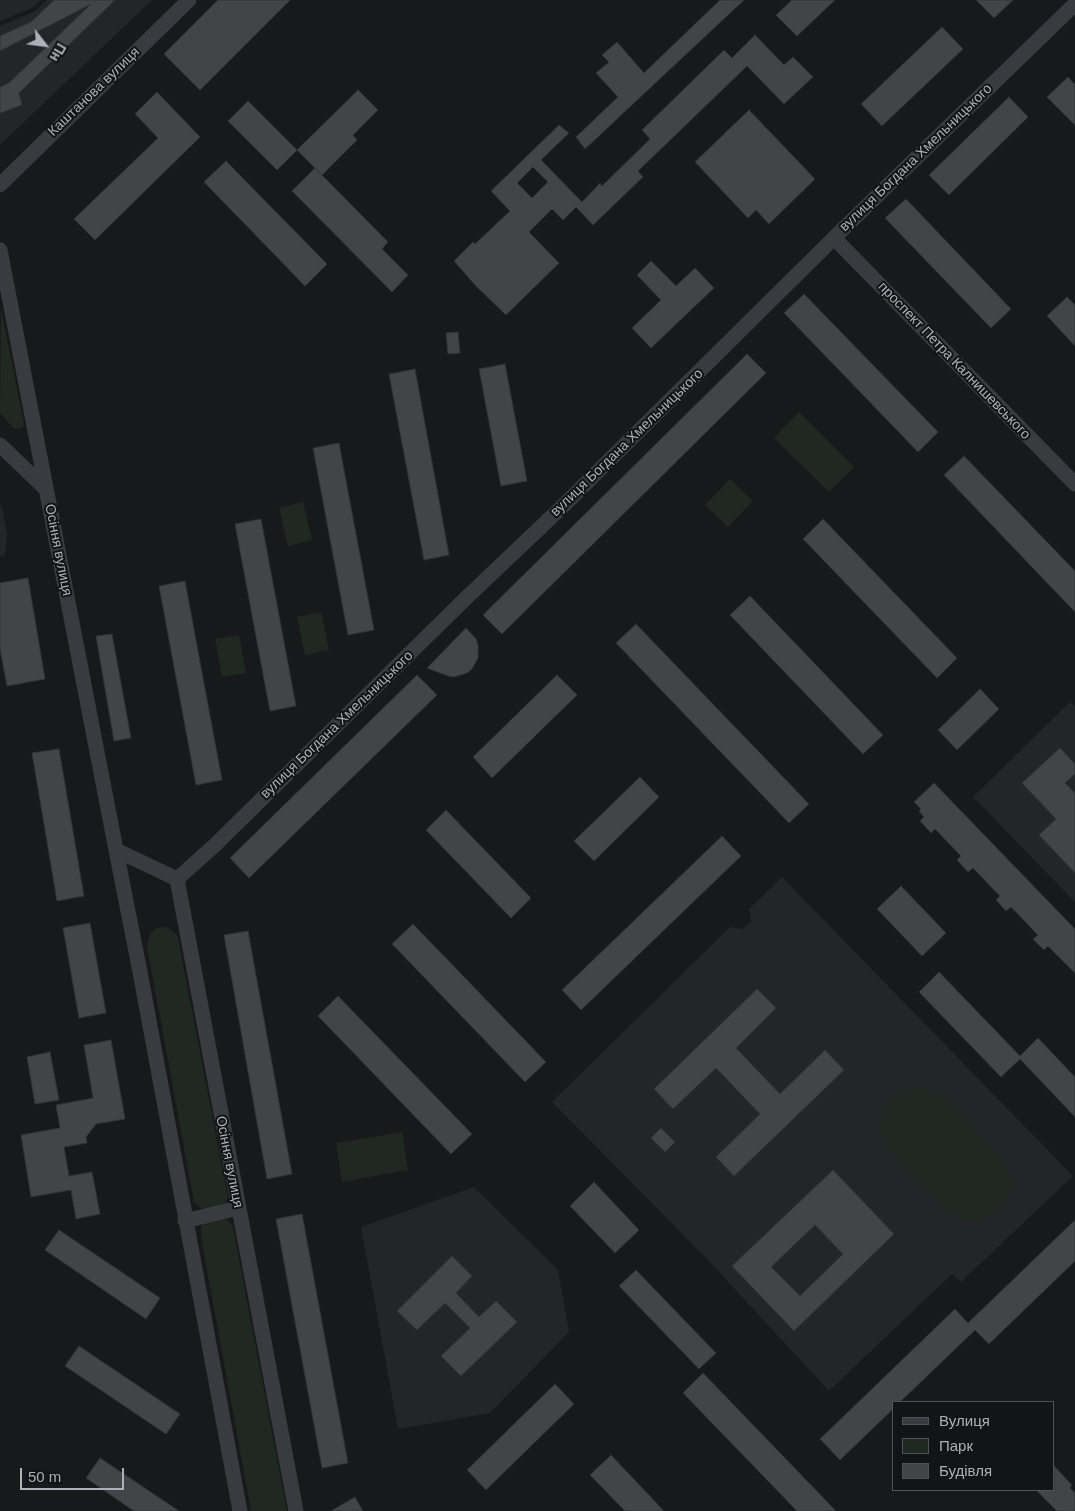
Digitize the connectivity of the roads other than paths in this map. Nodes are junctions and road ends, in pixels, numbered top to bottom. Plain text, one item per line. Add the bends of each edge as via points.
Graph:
1 (189, 0) edge
2 (1075, 4) edge
3 (0, 185) edge
4 (834, 238) junction
5 (0, 250) edge
6 (2, 274) edge
7 (0, 444) edge
8 (1075, 484) edge
9 (46, 489) junction
10 (116, 850) junction
11 (177, 879) junction
12 (238, 1208) junction
13 (185, 1221) junction
14 (240, 1511) edge
15 (296, 1511) edge

1 - 3 street, Каштанова вулиця
2 - 4 street, вулиця Богдана Хмельницького
4 - 8 street, проспект Петра Калнишевського
4 - 11 street, вулиця Богдана Хмельницького via 564,505
5 - 6 street, Осіння вулиця
6 - 9 street, Осіння вулиця
7 - 9 street
9 - 10 street, Осіння вулиця
10 - 11 street
10 - 13 street, Осіння вулиця
11 - 12 street, Осіння вулиця
12 - 13 street
12 - 15 street, Осіння вулиця
13 - 14 street, Осіння вулиця

